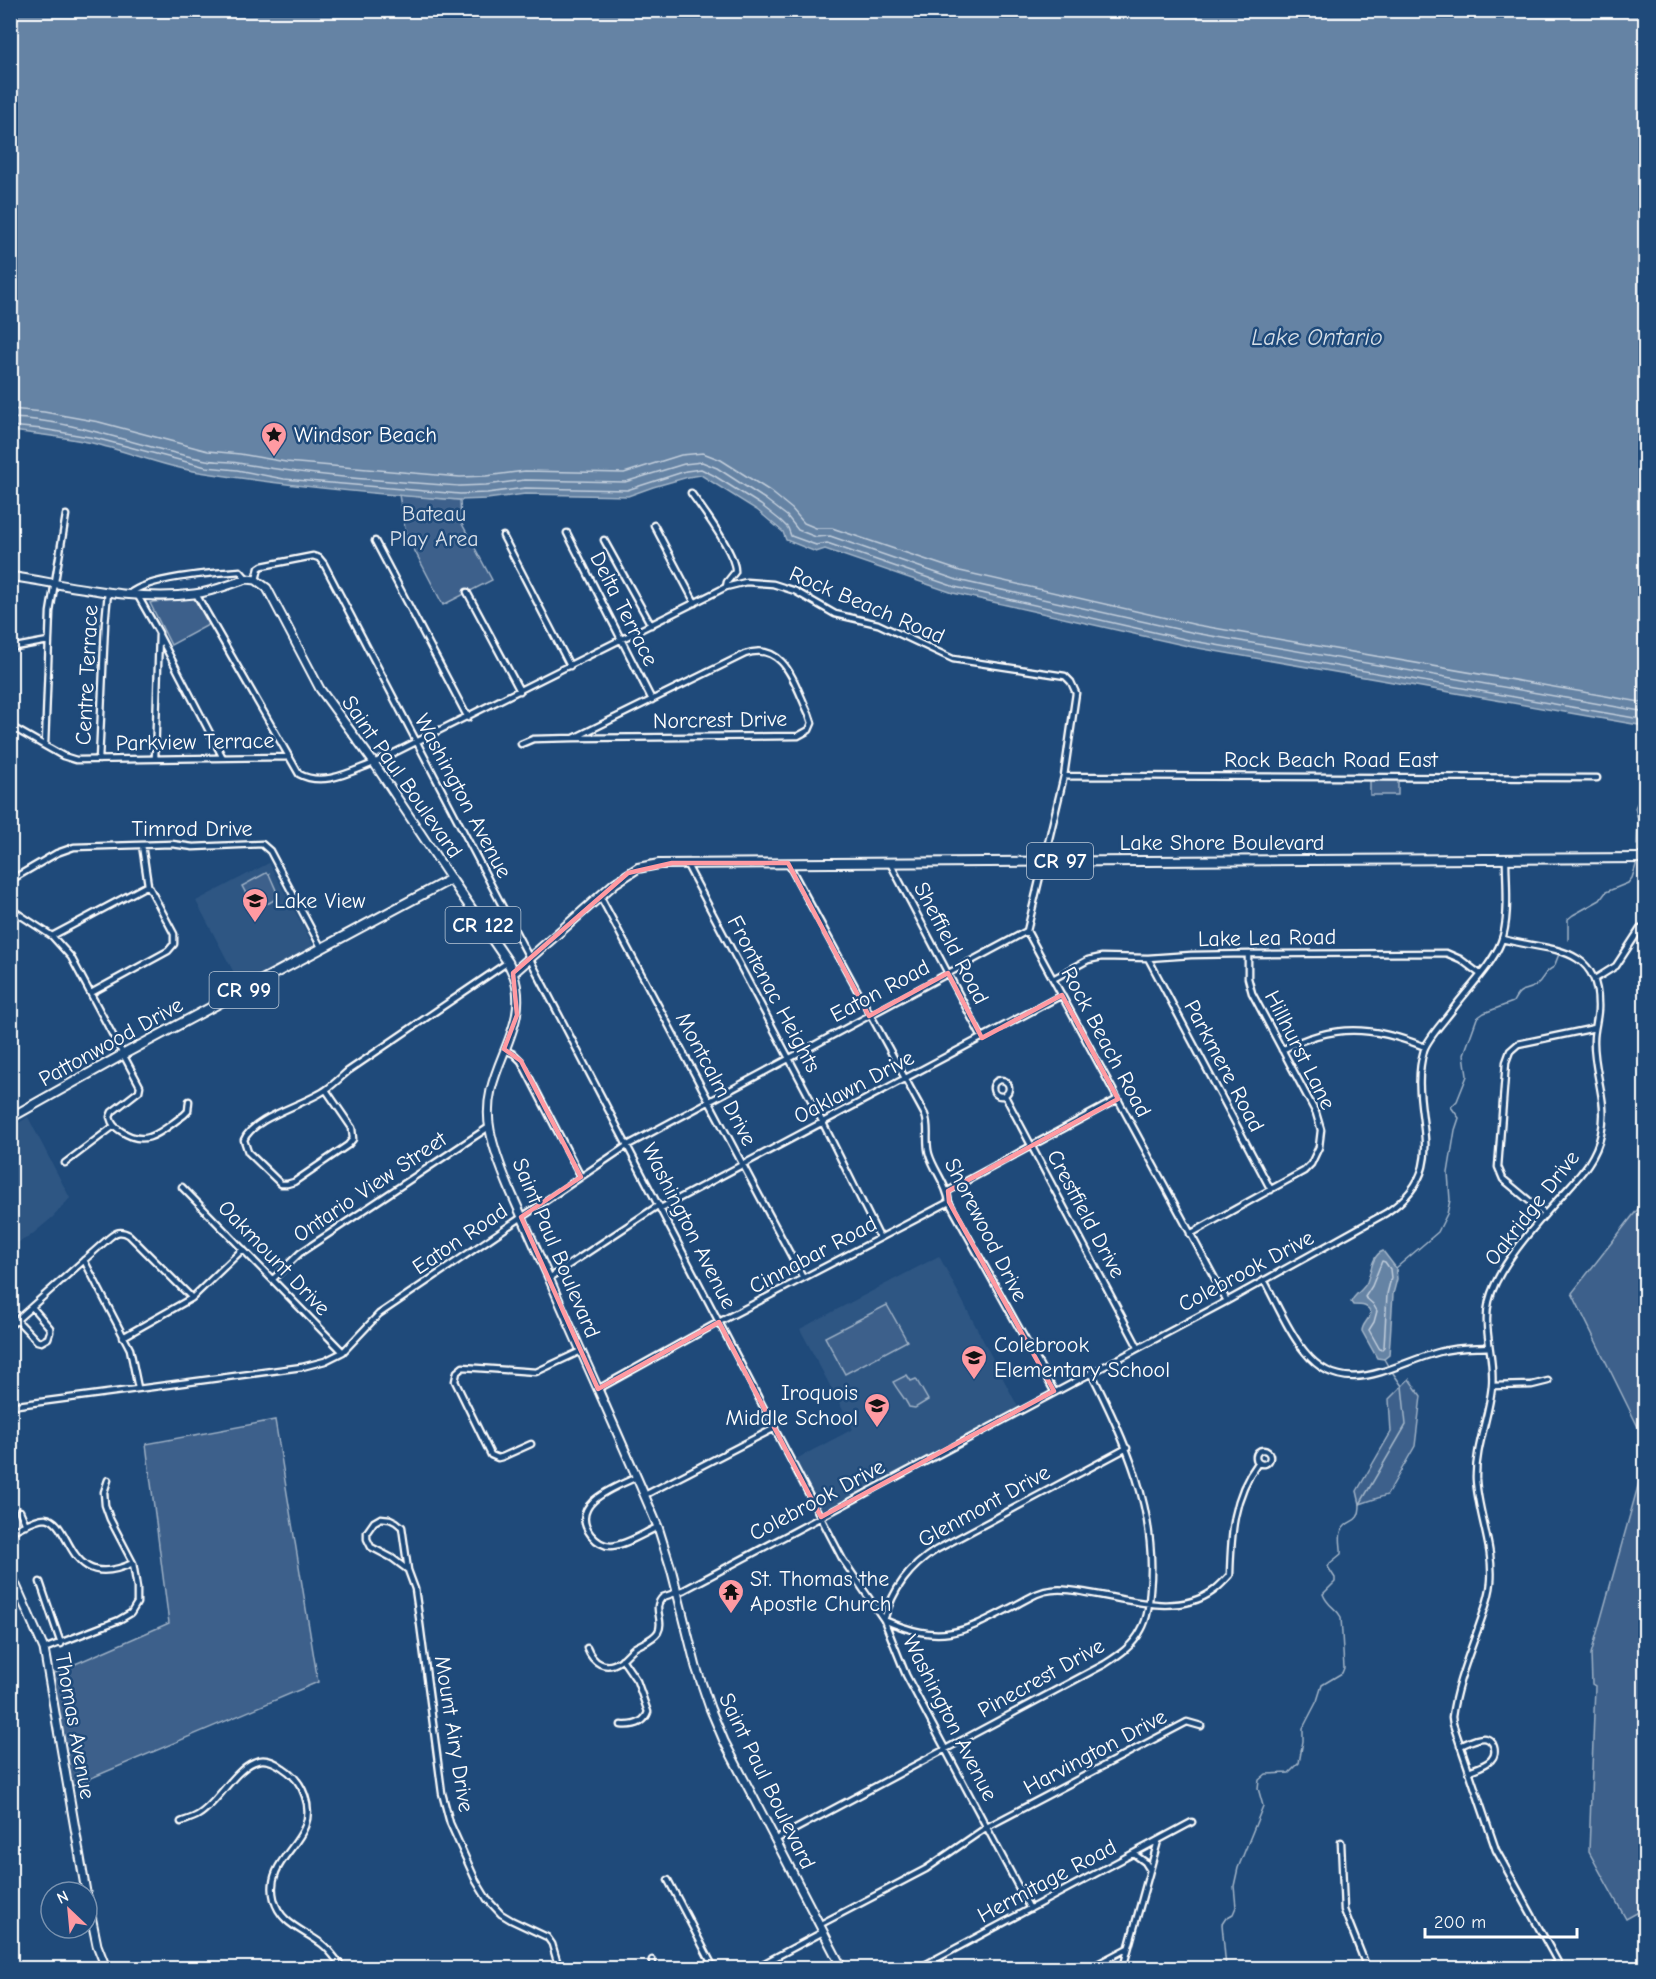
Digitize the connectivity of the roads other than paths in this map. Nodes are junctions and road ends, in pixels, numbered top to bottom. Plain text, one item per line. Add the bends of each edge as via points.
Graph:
1 (691, 493) dead end
2 (12, 507) edge
3 (10, 515) edge
4 (66, 515) dead end
5 (654, 525) dead end
6 (567, 533) dead end
7 (502, 536) dead end
8 (604, 540) dead end
9 (375, 541) dead end
10 (10, 576) edge
11 (247, 579) junction
12 (256, 580) junction
13 (54, 583) junction
14 (726, 587) junction
15 (108, 591) junction
16 (467, 592) dead end
17 (129, 594) junction
18 (196, 594) junction
19 (138, 596) junction
20 (694, 603) junction
21 (651, 625) junction
22 (159, 633) junction
23 (622, 640) junction
24 (48, 641) junction
25 (10, 648) edge
26 (570, 666) junction
27 (520, 691) junction
28 (652, 700) junction
29 (468, 718) junction
30 (10, 726) edge
31 (574, 738) junction
32 (416, 743) junction
33 (521, 744) dead end
34 (45, 745) junction
35 (289, 757) junction
36 (223, 758) junction
37 (155, 759) junction
38 (99, 760) junction
39 (374, 763) junction
40 (1065, 776) junction
41 (1597, 778) dead end
42 (142, 845) junction
43 (1646, 858) edge
44 (1506, 860) junction
45 (1045, 861) junction
46 (686, 863) junction
47 (788, 863) junction
48 (890, 863) junction
49 (451, 879) junction
50 (10, 882) edge
51 (148, 885) junction
52 (600, 896) junction
53 (10, 906) edge
54 (1640, 929) dead end
55 (1027, 931) junction
56 (52, 936) junction
57 (1502, 939) junction
58 (322, 949) junction
59 (1248, 954) junction
60 (1148, 958) junction
61 (530, 959) junction
62 (508, 962) junction
63 (513, 973) junction
64 (948, 973) junction
65 (1480, 974) junction
66 (1053, 979) junction
67 (1595, 979) junction
68 (91, 993) junction
69 (1062, 995) junction
70 (869, 1016) junction
71 (1595, 1028) junction
72 (982, 1038) junction
73 (1425, 1047) junction
74 (504, 1049) junction
75 (1282, 1050) junction
76 (123, 1054) junction
77 (789, 1058) junction
78 (904, 1080) junction
79 (326, 1090) junction
80 (1005, 1096) dead end
81 (1118, 1099) junction
82 (189, 1101) dead end
83 (710, 1101) junction
84 (10, 1118) edge
85 (823, 1123) junction
86 (114, 1126) junction
87 (489, 1127) junction
88 (628, 1145) junction
89 (1032, 1146) junction
90 (64, 1162) dead end
91 (743, 1164) junction
92 (581, 1177) junction
93 (182, 1187) dead end
94 (1271, 1190) junction
95 (948, 1191) junction
96 (949, 1202) junction
97 (660, 1206) junction
98 (1545, 1214) junction
99 (521, 1217) junction
100 (1190, 1234) junction
101 (880, 1238) junction
102 (243, 1249) junction
103 (84, 1260) junction
104 (549, 1278) junction
105 (803, 1278) junction
106 (273, 1279) junction
107 (1264, 1280) junction
108 (192, 1298) junction
109 (1227, 1301) junction
110 (32, 1307) junction
111 (17, 1320) junction
112 (719, 1322) junction
113 (10, 1326) edge
114 (123, 1337) junction
115 (1138, 1347) junction
116 (1489, 1347) junction
117 (581, 1351) junction
118 (343, 1352) junction
119 (1091, 1372) junction
120 (1548, 1381) dead end
121 (1492, 1386) junction
122 (138, 1388) junction
123 (598, 1389) junction
124 (1054, 1392) junction
125 (10, 1406) edge
126 (775, 1428) junction
127 (531, 1444) dead end
128 (1127, 1448) junction
129 (1258, 1463) dead end
130 (637, 1477) junction
131 (108, 1479) dead end
132 (645, 1495) junction
133 (20, 1511) dead end
134 (820, 1517) junction
135 (26, 1525) junction
136 (658, 1527) junction
137 (10, 1532) edge
138 (134, 1563) junction
139 (408, 1570) junction
140 (10, 1572) edge
141 (40, 1582) dead end
142 (677, 1593) junction
143 (1149, 1604) junction
144 (884, 1620) junction
145 (61, 1644) junction
146 (587, 1648) dead end
147 (44, 1649) junction
148 (622, 1659) junction
149 (621, 1725) dead end
150 (1201, 1726) dead end
151 (1460, 1746) junction
152 (945, 1749) junction
153 (1469, 1771) junction
154 (181, 1822) dead end
155 (1192, 1822) dead end
156 (987, 1827) junction
157 (775, 1840) junction
158 (1158, 1841) junction
159 (1341, 1842) dead end
160 (1134, 1854) junction
161 (1150, 1870) junction
162 (85, 1880) edge
163 (668, 1880) dead end
164 (1030, 1909) junction
165 (819, 1925) junction
166 (823, 1932) junction
167 (97, 1940) edge
168 (1128, 1948) junction
169 (652, 1960) dead end
170 (1102, 1962) junction
171 (1557, 1963) junction
172 (106, 1968) edge
173 (343, 1968) edge
174 (559, 1968) edge
175 (654, 1968) edge
176 (714, 1968) edge
177 (754, 1968) edge
178 (842, 1968) edge
179 (919, 1968) edge
180 (1090, 1968) edge
181 (1113, 1968) edge
182 (1123, 1968) edge
183 (1367, 1968) edge
184 (1546, 1968) edge
185 (1561, 1968) edge

1 - 14 street via 734,561 735,572
2 - 3 street
4 - 13 street
5 - 20 street
6 - 23 street, Delta Terrace
7 - 26 street
8 - 21 street
9 - 29 street
10 - 13 street
11 - 12 street
11 - 17 street via 240,571 203,574 147,584
11 - 18 street
12 - 32 street, Washington Avenue via 262,566 319,558
12 - 39 street, Saint Paul Boulevard / CR 122 via 267,588 320,689
13 - 15 street
13 - 24 street
14 - 20 street, Rock Beach Road
14 - 40 street, Rock Beach Road via 746,582 773,584 795,591 835,614 878,624 953,659 1065,676 1076,693
15 - 17 street
15 - 38 street, Centre Terrace
16 - 27 street
17 - 19 street
18 - 19 street
18 - 35 street
19 - 22 street
20 - 21 street, Rock Beach Road
21 - 23 street, Rock Beach Road
22 - 36 street
22 - 37 street
23 - 26 street, Rock Beach Road
23 - 28 street, Delta Terrace
24 - 25 street
24 - 34 street
26 - 27 street, Rock Beach Road
27 - 29 street, Rock Beach Road
28 - 31 street, Norcrest Drive
28 - 31 street, Norcrest Drive via 760,650 778,657 786,666 812,723 809,730 798,736
29 - 32 street, Rock Beach Road
30 - 34 street, Parkview Terrace
31 - 33 street, Norcrest Drive via 533,739
32 - 39 street, Rock Beach Road
32 - 61 street, Washington Avenue
34 - 38 street, Parkview Terrace via 67,758
35 - 36 street, Parkview Terrace
35 - 39 street, Parkview Terrace via 299,774 308,779 326,780
36 - 37 street, Parkview Terrace
37 - 38 street, Parkview Terrace
39 - 49 street, Saint Paul Boulevard / CR 122
40 - 41 street, Rock Beach Road East
40 - 45 street, Rock Beach Road
42 - 50 street, Timrod Drive via 69,848
42 - 51 street
42 - 58 street, Timrod Drive via 265,846
43 - 44 main road, Lake Shore Boulevard / CR 97
44 - 45 main road, Lake Shore Boulevard / CR 97
44 - 57 street, Colebrook Drive
45 - 48 main road, Lake Shore Boulevard / CR 97
45 - 55 street, Rock Beach Road
46 - 47 main road, Lake Shore Boulevard / CR 97
46 - 52 main road, Lake Shore Boulevard / CR 97 via 638,868
46 - 77 street, Frontenac Heights
47 - 48 main road, Lake Shore Boulevard / CR 97
47 - 70 street, Shorewood Drive
48 - 64 street, Sheffield Road
49 - 58 main road, Pattonwood Drive / CR 99
49 - 62 main road, Saint Paul Boulevard / CR 122
51 - 56 street
51 - 68 street via 174,934 174,944
52 - 61 main road, Lake Shore Boulevard / CR 97
52 - 83 street, Montcalm Drive
53 - 56 street
54 - 67 street via 1616,966
55 - 64 street, Eaton Road
55 - 66 street, Rock Beach Road
56 - 68 street via 71,957
57 - 65 street, Colebrook Drive
57 - 67 street via 1571,954 1586,965
58 - 76 main road, Pattonwood Drive / CR 99
59 - 60 street, Lake Lea Road
59 - 65 street, Lake Lea Road via 1446,953
59 - 75 street, Hillhurst Lane via 1252,993
60 - 66 street, Lake Lea Road via 1097,957
60 - 94 street, Parkmere Road
61 - 63 main road, Lake Shore Boulevard / CR 97
61 - 88 street, Washington Avenue
62 - 63 main road, Saint Paul Boulevard / CR 122
62 - 79 street
63 - 74 street, Saint Paul Boulevard / CR 122 via 517,1015
64 - 70 street, Eaton Road
64 - 72 street, Sheffield Road
65 - 73 street, Colebrook Drive
66 - 69 street, Rock Beach Road
67 - 71 street, Oakridge Drive
68 - 76 street
69 - 72 street, Oaklawn Drive
69 - 81 street, Rock Beach Road
70 - 77 street, Eaton Road
70 - 78 street, Shorewood Drive
71 - 98 street, Oakridge Drive via 1594,1054 1604,1115 1601,1136 1591,1161
71 - 98 street via 1518,1044 1506,1062 1498,1167 1503,1179
72 - 78 street, Oaklawn Drive
73 - 75 street via 1383,1033 1351,1029 1320,1034
73 - 107 street, Colebrook Drive via 1419,1080 1425,1155 1423,1170 1411,1193 1386,1213
74 - 87 street, Saint Paul Boulevard / CR 122 via 491,1088
74 - 92 street via 521,1061
75 - 94 street, Hillhurst Lane via 1316,1113 1321,1137 1311,1164
76 - 84 main road, Pattonwood Drive / CR 99
76 - 86 street via 141,1088 112,1112
77 - 83 street, Eaton Road
77 - 85 street, Frontenac Heights
78 - 85 street, Oaklawn Drive
78 - 95 street, Shorewood Drive via 924,1115 928,1152
79 - 79 street via 352,1128 353,1139 294,1182 281,1184 248,1152 245,1136 280,1112
80 - 89 street, Crestfield Drive
81 - 89 street
81 - 100 street, Rock Beach Road
82 - 86 street via 184,1115 147,1139 134,1139
83 - 88 street, Eaton Road
83 - 91 street, Montcalm Drive
85 - 91 street, Oaklawn Drive
85 - 101 street, Frontenac Heights
86 - 90 street
87 - 99 street, Saint Paul Boulevard / CR 122
87 - 106 street, Ontario View Street via 300,1253
88 - 92 street, Eaton Road
88 - 97 street, Washington Avenue
89 - 95 street
89 - 115 street, Crestfield Drive
91 - 97 street, Oaklawn Drive
91 - 105 street, Montcalm Drive
92 - 99 street, Eaton Road
93 - 102 street, Oakmount Drive
94 - 100 street, Hillhurst Lane
95 - 96 street, Shorewood Drive
96 - 101 street, Cinnabar Road
96 - 124 street, Shorewood Drive
97 - 104 street, Oaklawn Drive
97 - 112 street, Washington Avenue
98 - 116 street, Oakridge Drive via 1511,1257 1491,1291 1487,1309
99 - 104 street, Saint Paul Boulevard / CR 122
99 - 118 street, Eaton Road via 379,1314
100 - 109 street, Rock Beach Road
101 - 105 street, Cinnabar Road
102 - 106 street, Oakmount Drive
102 - 108 street
103 - 108 street via 114,1234 126,1233
103 - 110 street
103 - 114 street
104 - 117 street, Saint Paul Boulevard / CR 122
105 - 112 street, Cinnabar Road
106 - 118 street, Oakmount Drive
107 - 109 street, Colebrook Drive
107 - 116 street via 1305,1352 1335,1375 1365,1376 1438,1352
108 - 114 street
109 - 115 street, Colebrook Drive
110 - 111 street
110 - 111 street via 50,1328 48,1338 41,1342 33,1339
111 - 113 street
112 - 123 street, Cinnabar Road
112 - 126 street, Washington Avenue
114 - 122 street via 132,1356
115 - 119 street, Colebrook Drive
116 - 121 street, Oakridge Drive
117 - 123 street, Saint Paul Boulevard / CR 122
117 - 127 street via 536,1372 463,1367 457,1372 455,1381 491,1455 502,1457
118 - 122 street, Eaton Road via 302,1367
119 - 124 street, Colebrook Drive
119 - 128 street, Pinecrest Drive
120 - 121 street
121 - 151 street, Oakridge Drive via 1477,1456 1476,1480 1491,1581 1453,1711
122 - 125 street, Eaton Road
123 - 130 street, Saint Paul Boulevard / CR 122
124 - 134 street, Colebrook Drive
126 - 132 street
126 - 134 street, Washington Avenue
128 - 143 street, Pinecrest Drive via 1149,1528
128 - 144 street, Glenmont Drive via 921,1559 900,1582
129 - 143 street via 1235,1513 1230,1575 1215,1590 1196,1599
130 - 132 street, Saint Paul Boulevard / CR 122
130 - 136 street via 591,1503 585,1515 588,1528 596,1540 610,1546
131 - 138 street via 104,1492 107,1513
132 - 136 street, Saint Paul Boulevard / CR 122
133 - 135 street
134 - 142 street, Colebrook Drive
134 - 144 street, Washington Avenue
135 - 137 street
135 - 138 street via 40,1519 53,1521 75,1555 89,1567 112,1570
136 - 142 street, Saint Paul Boulevard / CR 122
138 - 145 street via 138,1597 131,1613
139 - 139 street, Mount Airy Drive via 402,1527 390,1519 374,1522 367,1532 372,1548
139 - 174 street, Mount Airy Drive via 415,1589 442,1793 450,1823 487,1899 506,1917 546,1937
140 - 147 street, Thomas Avenue
141 - 145 street
142 - 148 street, Colebrook Drive via 658,1602 657,1634
142 - 157 street, Saint Paul Boulevard / CR 122 via 710,1708
143 - 144 street via 1054,1589 953,1633 918,1631
143 - 152 street, Pinecrest Drive via 1142,1629 1116,1658
144 - 152 street, Washington Avenue via 906,1675
145 - 147 street
146 - 148 street via 594,1661 602,1665
147 - 162 street, Thomas Avenue
148 - 149 street via 637,1681 648,1712 640,1723
150 - 156 street, Harvington Drive via 1187,1722
151 - 153 street, Oakridge Drive
151 - 153 street via 1485,1738 1494,1748 1491,1760
152 - 156 street, Washington Avenue
152 - 157 street, Pinecrest Drive
153 - 171 street, Oakridge Drive via 1496,1850
154 - 173 street via 199,1815 255,1761 271,1762 291,1773 306,1799 307,1822 300,1839 275,1872 274,1900 289,1923 323,1945
155 - 158 street, Hermitage Road
156 - 164 street, Washington Avenue
156 - 165 street, Harvington Drive via 926,1869
157 - 165 street, Saint Paul Boulevard / CR 122
158 - 160 street, Hermitage Road
158 - 161 street
159 - 183 street via 1344,1910
160 - 161 street
160 - 164 street, Hermitage Road
161 - 168 street
163 - 176 street
164 - 179 street, Hermitage Road
165 - 166 street, Saint Paul Boulevard / CR 122
166 - 177 street
166 - 178 street, Saint Paul Boulevard / CR 122
167 - 172 street, Thomas Avenue
168 - 170 street
168 - 182 street
169 - 175 street
170 - 180 street
170 - 181 street
171 - 184 street
171 - 185 street, Oakridge Drive

